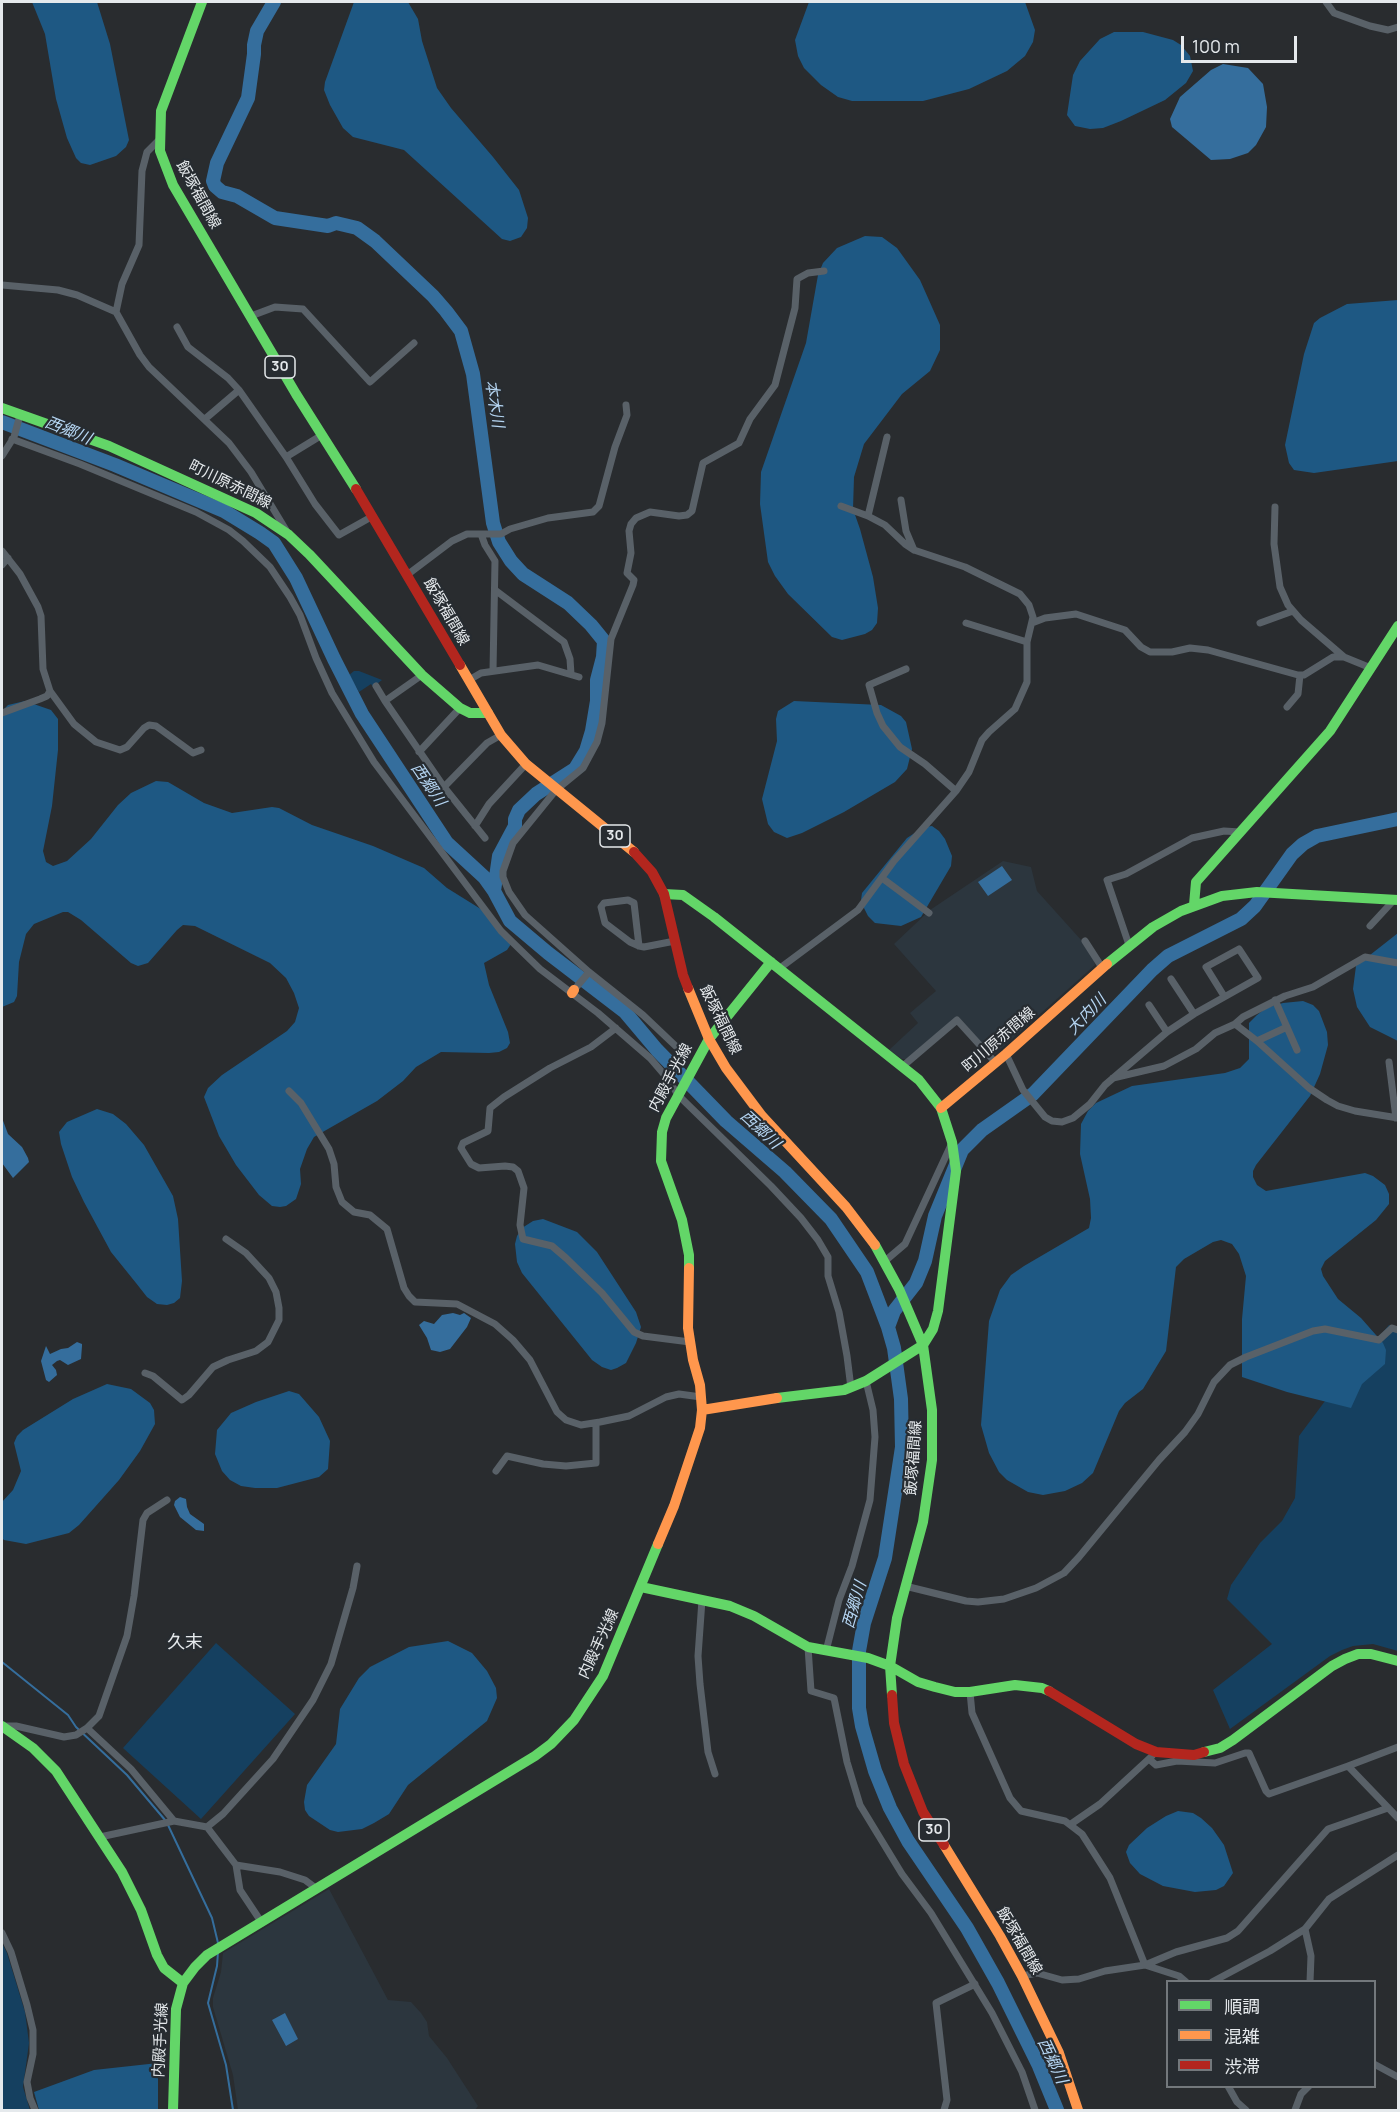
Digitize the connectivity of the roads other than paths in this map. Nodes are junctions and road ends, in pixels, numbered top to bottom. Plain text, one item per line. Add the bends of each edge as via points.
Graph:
1 (202, 2) edge
2 (1326, 2) edge
3 (1398, 27) edge
4 (159, 140) junction
5 (824, 271) dead end
6 (2, 285) edge
7 (116, 312) junction
8 (250, 316) junction
9 (177, 327) dead end
10 (414, 343) dead end
11 (239, 390) junction
12 (626, 405) dead end
13 (2, 408) edge
14 (19, 418) junction
15 (205, 420) junction
16 (322, 435) junction
17 (887, 437) dead end
18 (13, 438) junction
19 (2, 456) edge
20 (286, 457) junction
21 (901, 500) dead end
22 (841, 506) dead end
23 (1275, 507) dead end
24 (373, 516) junction
25 (868, 516) junction
26 (484, 534) junction
27 (289, 535) junction
28 (2, 550) edge
29 (914, 550) junction
30 (8, 558) junction
31 (2, 566) edge
32 (407, 574) junction
33 (495, 590) junction
34 (1293, 611) junction
35 (966, 623) dead end
36 (1032, 623) junction
37 (1260, 623) dead end
38 (1398, 626) edge
39 (1027, 642) junction
40 (1344, 657) junction
41 (1371, 668) junction
42 (906, 669) dead end
43 (493, 671) junction
44 (571, 674) junction
45 (422, 675) junction
46 (1300, 675) junction
47 (579, 677) dead end
48 (469, 680) junction
49 (376, 686) dead end
50 (50, 691) junction
51 (385, 701) junction
52 (1287, 707) dead end
53 (460, 708) junction
54 (2, 712) edge
55 (488, 713) junction
56 (501, 735) junction
57 (201, 750) dead end
58 (419, 752) junction
59 (526, 764) junction
60 (444, 787) junction
61 (552, 787) junction
62 (956, 791) junction
63 (475, 826) junction
64 (1240, 832) junction
65 (485, 838) dead end
66 (882, 878) junction
67 (664, 894) junction
68 (1396, 900) edge
69 (1194, 905) junction
70 (929, 913) dead end
71 (1370, 926) dead end
72 (1085, 940) dead end
73 (675, 941) junction
74 (1129, 945) junction
75 (639, 946) junction
76 (1398, 963) edge
77 (776, 965) junction
78 (1103, 969) junction
79 (588, 973) junction
80 (1171, 980) dead end
81 (573, 992) junction
82 (1224, 996) junction
83 (1275, 1000) junction
84 (1149, 1005) dead end
85 (1194, 1014) junction
86 (1235, 1024) junction
87 (1287, 1027) junction
88 (616, 1028) junction
89 (1167, 1032) junction
90 (709, 1039) junction
91 (1257, 1041) junction
92 (1297, 1050) dead end
93 (683, 1053) dead end
94 (1006, 1054) junction
95 (1389, 1062) dead end
96 (996, 1063) junction
97 (903, 1066) junction
98 (1113, 1078) junction
99 (289, 1091) dead end
100 (679, 1094) junction
101 (941, 1108) junction
102 (1397, 1118) edge
103 (952, 1142) junction
104 (226, 1239) dead end
105 (885, 1261) junction
106 (1398, 1330) edge
107 (690, 1342) junction
108 (922, 1345) junction
109 (145, 1373) dead end
110 (869, 1380) junction
111 (851, 1388) junction
112 (701, 1396) junction
113 (702, 1410) junction
114 (596, 1423) junction
115 (496, 1471) dead end
116 (167, 1500) dead end
117 (357, 1566) dead end
118 (905, 1586) junction
119 (641, 1587) junction
120 (702, 1600) junction
121 (808, 1647) junction
122 (830, 1651) junction
123 (1398, 1661) edge
124 (890, 1666) junction
125 (970, 1692) junction
126 (2, 1726) edge
127 (87, 1728) junction
128 (1398, 1747) edge
129 (1152, 1756) junction
130 (1348, 1766) junction
131 (715, 1774) dead end
132 (1388, 1808) junction
133 (1398, 1818) edge
134 (174, 1821) junction
135 (1071, 1824) junction
136 (207, 1827) junction
137 (100, 1837) junction
138 (1398, 1855) edge
139 (236, 1865) junction
140 (317, 1889) junction
141 (262, 1923) junction
142 (1305, 1929) junction
143 (2, 1933) edge
144 (1145, 1965) junction
145 (1022, 1976) junction
146 (1184, 1980) edge
147 (1216, 1980) edge
148 (1310, 1980) edge
149 (183, 1983) junction
150 (975, 1984) junction
151 (1376, 2065) edge
152 (1398, 2077) edge
153 (1229, 2088) edge
154 (1308, 2088) edge
155 (35, 2110) edge
156 (173, 2110) edge
157 (944, 2110) edge
158 (1035, 2110) edge
159 (1078, 2110) edge
160 (1246, 2110) edge
161 (1295, 2110) edge

1 - 4 main road, 飯塚福間線 / 30 via 161,111
2 - 3 street via 1334,13 1370,26 1388,30
4 - 7 street via 147,152 142,171 139,244 122,284
4 - 8 main road, 飯塚福間線 / 30 via 168,174
5 - 61 street via 797,279 795,308 776,385 750,419 739,443 704,463 692,511 679,516 650,512 631,524 627,573 634,580 611,639 597,742 583,768
6 - 7 street via 58,290
7 - 15 street via 140,355
8 - 10 street via 274,307 303,309 370,382
8 - 16 main road, 飯塚福間線 / 30
9 - 11 street via 188,347
11 - 15 street
11 - 20 street
12 - 26 street via 627,415 599,506 593,512 548,518 501,534
13 - 14 main road, 町川原赤間線
14 - 18 street
14 - 27 main road, 町川原赤間線 via 109,446 256,513
15 - 27 street via 246,464
16 - 20 street
16 - 24 main road, 飯塚福間線 / 30
17 - 25 street
18 - 19 street
18 - 81 street via 196,512 229,530 257,553 290,597 332,693 374,762 501,931 540,969
20 - 24 street via 339,535
21 - 29 street
22 - 25 street
23 - 34 street via 1278,576
24 - 32 main road, 飯塚福間線 / 30
25 - 29 street
26 - 32 street via 467,534 452,541
26 - 33 street via 485,545 495,561
27 - 45 main road, 町川原赤間線
28 - 30 street
29 - 36 street via 965,567 1020,594 1029,605
30 - 31 street
30 - 50 street via 38,606 43,669
32 - 48 main road, 飯塚福間線 / 30
33 - 43 street
33 - 44 street via 564,642
34 - 37 street
34 - 40 street
35 - 39 street
36 - 39 street
36 - 46 street via 1076,614 1125,630 1150,652 1208,650
38 - 41 main road
39 - 62 street via 1028,672 1022,695 1015,709 982,740
40 - 41 street
40 - 46 street via 1333,657
41 - 64 main road via 1330,731
42 - 62 street via 869,685 877,713 900,747
43 - 44 street via 538,665
43 - 48 street
44 - 47 street
45 - 51 street
45 - 53 main road, 町川原赤間線
46 - 52 street via 1298,694
48 - 55 main road, 飯塚福間線 / 30
49 - 51 street
50 - 54 street via 47,696
50 - 57 street via 74,724 96,742 120,750 149,725 192,753
51 - 58 street
53 - 55 main road via 470,713
53 - 58 street
55 - 56 main road, 飯塚福間線 / 30
56 - 59 main road, 飯塚福間線 / 30
56 - 60 street via 487,742
58 - 60 street
59 - 61 main road, 飯塚福間線 / 30
59 - 63 street via 489,804
60 - 63 street
61 - 67 main road, 飯塚福間線 / 30 via 629,846 652,872
61 - 79 street via 513,843 503,877 525,915
62 - 66 street
63 - 65 street
64 - 69 main road via 1196,882
64 - 74 street via 1192,838 1126,874 1107,880
66 - 70 street
66 - 77 street via 848,920
67 - 73 main road, 飯塚福間線 / 30
67 - 77 main road via 683,895
68 - 69 main road, 町川原赤間線 via 1257,892 1222,896
68 - 71 street
69 - 74 main road, 町川原赤間線
72 - 78 street
73 - 75 street
73 - 90 main road, 飯塚福間線 / 30 via 683,975
74 - 78 main road, 町川原赤間線
75 - 75 street via 605,923 601,907 604,903 634,903
76 - 83 street via 1365,957 1313,987
77 - 90 main road, 内殿手光線
77 - 97 main road
78 - 94 main road, 町川原赤間線
79 - 81 street
79 - 93 street via 643,1015
80 - 85 street
81 - 88 street
82 - 82 street via 1258,978 1239,949 1206,967
82 - 85 street
83 - 86 street
83 - 87 street
84 - 89 street
85 - 89 street
86 - 91 street
86 - 98 street via 1164,1066
87 - 91 street
87 - 92 street
88 - 100 street via 650,1058
88 - 107 street via 591,1047 504,1097 490,1108 488,1131 463,1143 461,1148 471,1164 479,1168 505,1166 518,1172 524,1188 520,1225 523,1239 552,1246 602,1293 634,1332
89 - 98 street
90 - 100 main road, 内殿手光線
90 - 105 main road, 飯塚福間線 / 30 via 762,1116 846,1207
91 - 102 street via 1327,1100 1355,1111
94 - 96 main road, 町川原赤間線
94 - 98 street via 1023,1090 1052,1121 1073,1118
95 - 102 street
96 - 97 street via 957,1020
96 - 101 main road, 町川原赤間線
97 - 101 main road
99 - 114 street via 301,1103 329,1149 342,1202 354,1212 370,1215 387,1229 409,1296 424,1304 457,1304 495,1324 530,1360 557,1412 581,1425
100 - 107 main road, 内殿手光線 via 666,1118 660,1146 689,1255
100 - 111 street via 801,1218 828,1257 828,1276 839,1312
101 - 103 main road
103 - 105 street via 905,1245
103 - 108 main road via 956,1171 938,1311 933,1329
104 - 109 street via 246,1253 276,1292 279,1320 268,1342 256,1352 213,1367 182,1400
105 - 108 main road, 飯塚福間線 / 30
106 - 118 street via 1392,1329 1378,1340 1325,1329 1313,1331 1230,1365 1214,1382 1185,1432 1078,1557 1064,1573 1036,1588 1004,1599 978,1602
107 - 112 main road, 内殿手光線
108 - 110 main road
108 - 118 main road, 飯塚福間線 / 30 via 932,1410 932,1460 923,1522
110 - 111 main road
110 - 122 street via 875,1437 870,1500 839,1600
111 - 113 main road
112 - 113 main road, 内殿手光線
112 - 114 street via 666,1396 629,1416
113 - 119 main road, 内殿手光線 via 700,1428 674,1506
114 - 115 street via 596,1463 566,1466 507,1456
116 - 127 street via 152,1509 140,1528 127,1636 99,1716
117 - 136 street via 331,1664 313,1700 273,1759
118 - 124 main road, 飯塚福間線 / 30
119 - 120 main road
119 - 140 main road, 内殿手光線 via 603,1676 574,1720 551,1744
120 - 121 main road via 746,1613
120 - 131 street via 700,1684 708,1752
121 - 122 main road
121 - 150 street via 811,1691 834,1698 860,1805
122 - 124 main road
123 - 129 main road via 1371,1654 1345,1659 1220,1748 1194,1755
124 - 125 main road via 918,1682
124 - 145 main road, 飯塚福間線 / 30 via 894,1723 923,1812
125 - 129 main road via 1015,1685 1042,1688
125 - 135 street via 979,1732 1010,1798 1021,1810
126 - 127 street via 64,1737
126 - 137 main road via 45,1758
127 - 134 street via 131,1769
128 - 130 street
129 - 130 street via 1156,1765 1177,1761 1215,1763 1249,1753 1269,1794
129 - 135 street via 1100,1804
130 - 132 street
132 - 133 street
132 - 144 street via 1328,1829 1238,1931
134 - 136 street
134 - 137 street
135 - 144 street via 1110,1878
136 - 139 street
137 - 149 main road via 132,1892 164,1968
138 - 142 street via 1329,1899
139 - 140 street via 280,1872 305,1880
139 - 141 street via 240,1890
140 - 141 main road, 内殿手光線
141 - 149 main road, 内殿手光線 via 207,1955
142 - 147 street
142 - 148 street via 1311,1956
143 - 155 street via 33,2030 27,2082
144 - 145 street via 1079,1979 1062,1980 1037,1973
144 - 146 street
145 - 159 main road, 飯塚福間線 / 30 via 1059,2053
149 - 156 main road, 内殿手光線 via 177,2009
150 - 157 street via 936,2003 947,2100
150 - 158 street via 1022,2072
151 - 152 street
153 - 160 street
154 - 161 street

